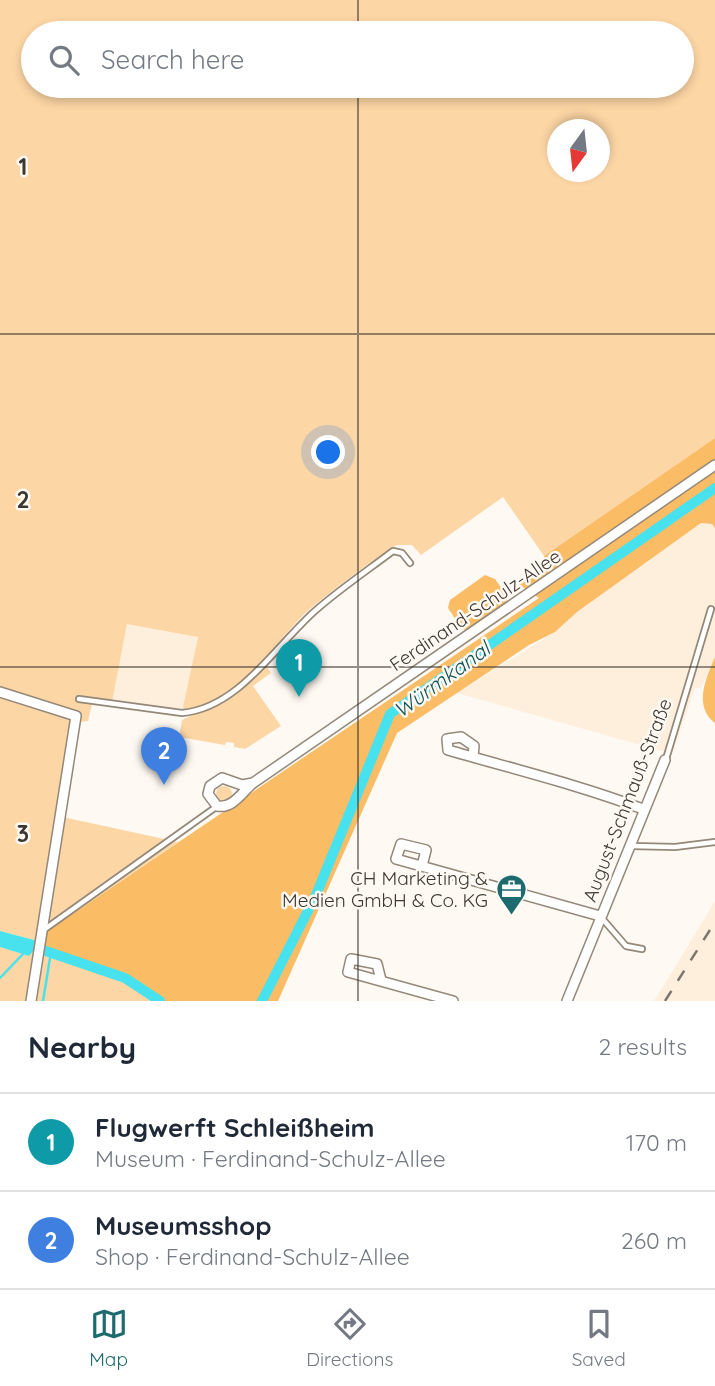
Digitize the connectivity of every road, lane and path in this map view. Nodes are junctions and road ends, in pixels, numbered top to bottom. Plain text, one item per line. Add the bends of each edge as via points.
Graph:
1 (715, 465) edge
2 (410, 563) dead end
3 (711, 609) dead end
4 (0, 692) edge
5 (79, 699) dead end
6 (472, 757) dead end
7 (665, 760) joint
8 (253, 783) junction
9 (217, 806) junction
10 (643, 809) junction
11 (715, 842) edge
12 (628, 845) junction
13 (422, 866) dead end
14 (600, 916) junction
15 (44, 934) junction
16 (642, 949) dead end
17 (381, 981) dead end
18 (31, 1001) edge
19 (453, 1001) edge
20 (567, 1001) edge

1 - 8 street, Ferdinand-Schulz-Allee
2 - 5 lane via 402,553 393,551 316,610 232,692 198,711 182,713
3 - 7 lane, August-Schmauß-Straße
4 - 15 street via 76,716
6 - 10 street via 596,791
7 - 10 street, August-Schmauß-Straße
8 - 9 street, Ferdinand-Schulz-Allee via 234,802
8 - 9 street via 215,781 208,794
9 - 15 lane
10 - 12 street, August-Schmauß-Straße
11 - 12 lane via 675,847
12 - 14 street, August-Schmauß-Straße
13 - 14 street
14 - 16 lane via 626,946
14 - 20 street, August-Schmauß-Straße
15 - 18 street
17 - 19 street

